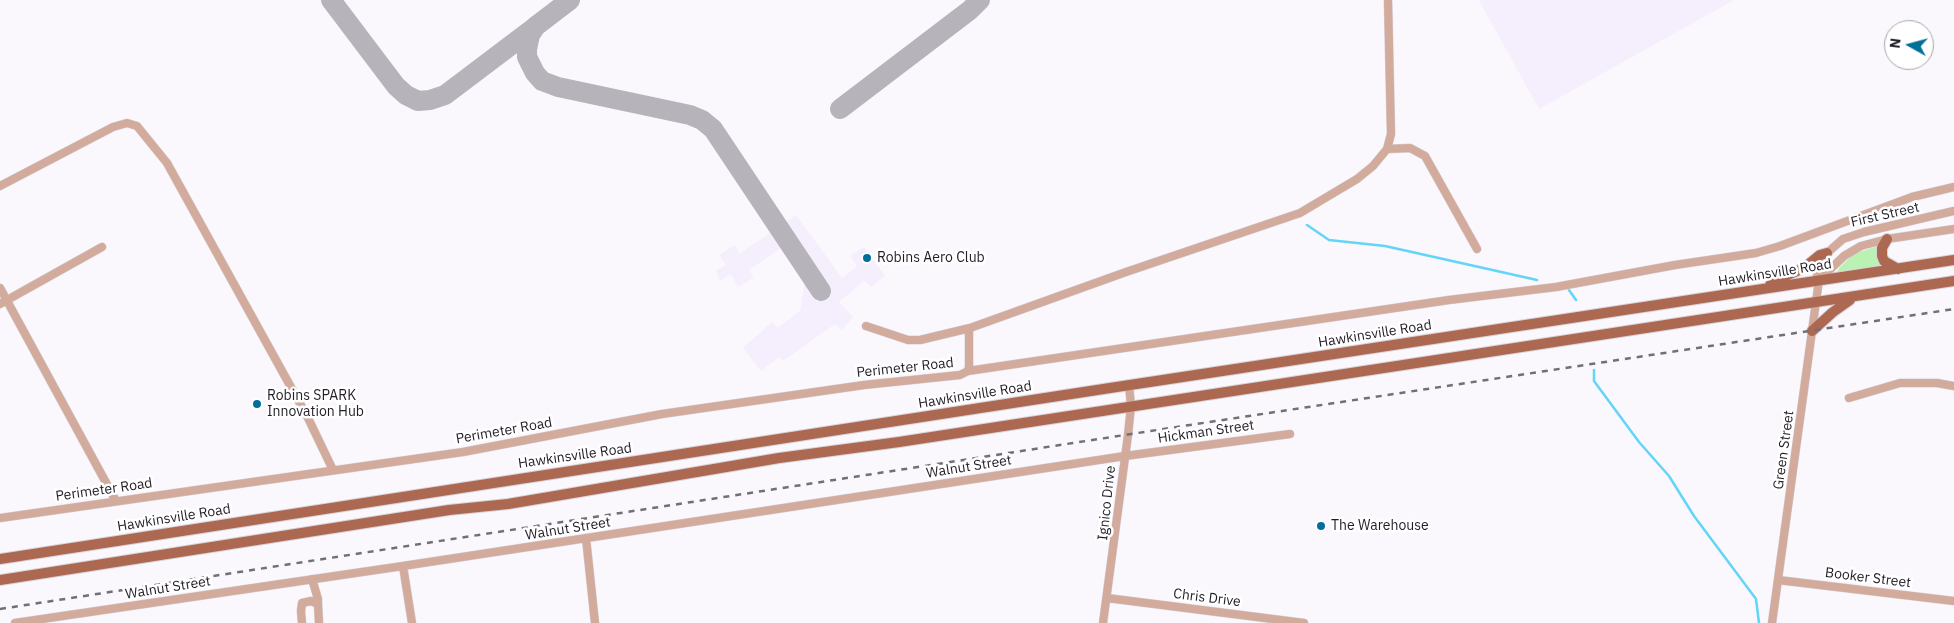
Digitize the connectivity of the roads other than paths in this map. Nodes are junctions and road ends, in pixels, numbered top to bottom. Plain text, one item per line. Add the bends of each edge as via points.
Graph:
1 (1388, 0) edge
2 (1387, 149) junction
3 (0, 186) edge
4 (1954, 187) edge
5 (1954, 212) edge
6 (1954, 229) edge
7 (1887, 240) junction
8 (102, 247) dead end
9 (1477, 249) dead end
10 (1827, 254) junction
11 (1954, 260) edge
12 (1898, 269) junction
13 (1819, 280) junction
14 (1954, 282) edge
15 (0, 288) edge
16 (1768, 288) junction
17 (1852, 298) junction
18 (3, 302) edge
19 (1815, 303) junction
20 (866, 326) dead end
21 (970, 328) junction
22 (1812, 331) junction
23 (968, 371) junction
24 (1129, 385) junction
25 (1954, 386) edge
26 (1849, 398) dead end
27 (1131, 406) junction
28 (1290, 434) dead end
29 (1125, 456) junction
30 (333, 470) junction
31 (116, 501) junction
32 (0, 518) edge
33 (586, 538) junction
34 (0, 559) edge
35 (403, 566) junction
36 (312, 579) junction
37 (0, 580) edge
38 (1778, 580) junction
39 (1107, 598) junction
40 (1954, 601) edge
41 (318, 604) junction
42 (15, 623) edge
43 (302, 623) edge
44 (319, 623) edge
45 (412, 623) edge
46 (595, 623) edge
47 (1103, 623) edge
48 (1304, 623) edge
49 (1772, 623) edge

1 - 2 street via 1391,134
2 - 9 street via 1410,148 1425,156
2 - 21 street via 1374,166 1357,179 1300,213
3 - 30 street via 113,127 127,123 137,126 167,163 308,418
4 - 23 street via 1912,197 1756,253 1556,287
5 - 10 street, First Street via 1852,235 1836,244
6 - 7 street, First Street
7 - 12 main road via 1882,256 1884,261
7 - 13 street, First Street via 1850,252
8 - 18 street
10 - 13 street, First Street via 1817,274
10 - 16 main road via 1774,281
11 - 12 main road, Hawkinsville Road
12 - 13 main road, Hawkinsville Road
13 - 16 main road, Hawkinsville Road
13 - 19 street, Green Street
14 - 17 main road
15 - 18 street
16 - 24 main road, Hawkinsville Road
17 - 19 main road
17 - 22 main road
18 - 31 street
19 - 22 street, Green Street
19 - 27 main road
20 - 21 street via 908,340
21 - 23 street, Perimeter Road
22 - 38 street, Green Street
23 - 30 street, Perimeter Road via 960,375 864,384 662,414 463,452
24 - 27 street, Ignico Drive
24 - 34 main road, Hawkinsville Road
25 - 26 street via 1900,383
27 - 29 street, Ignico Drive
27 - 37 main road
28 - 29 street, Hickman Street
29 - 33 street, Walnut Street
29 - 39 street, Ignico Drive
30 - 31 street, Perimeter Road
31 - 32 street, Perimeter Road
33 - 35 street, Walnut Street
33 - 46 street
35 - 36 street, Walnut Street
35 - 45 street
36 - 41 street
36 - 42 street, Walnut Street
38 - 40 street, Booker Street
38 - 49 street, Green Street
39 - 47 street, Ignico Drive
39 - 48 street, Chris Drive
41 - 43 street via 311,601 302,603
41 - 44 street

